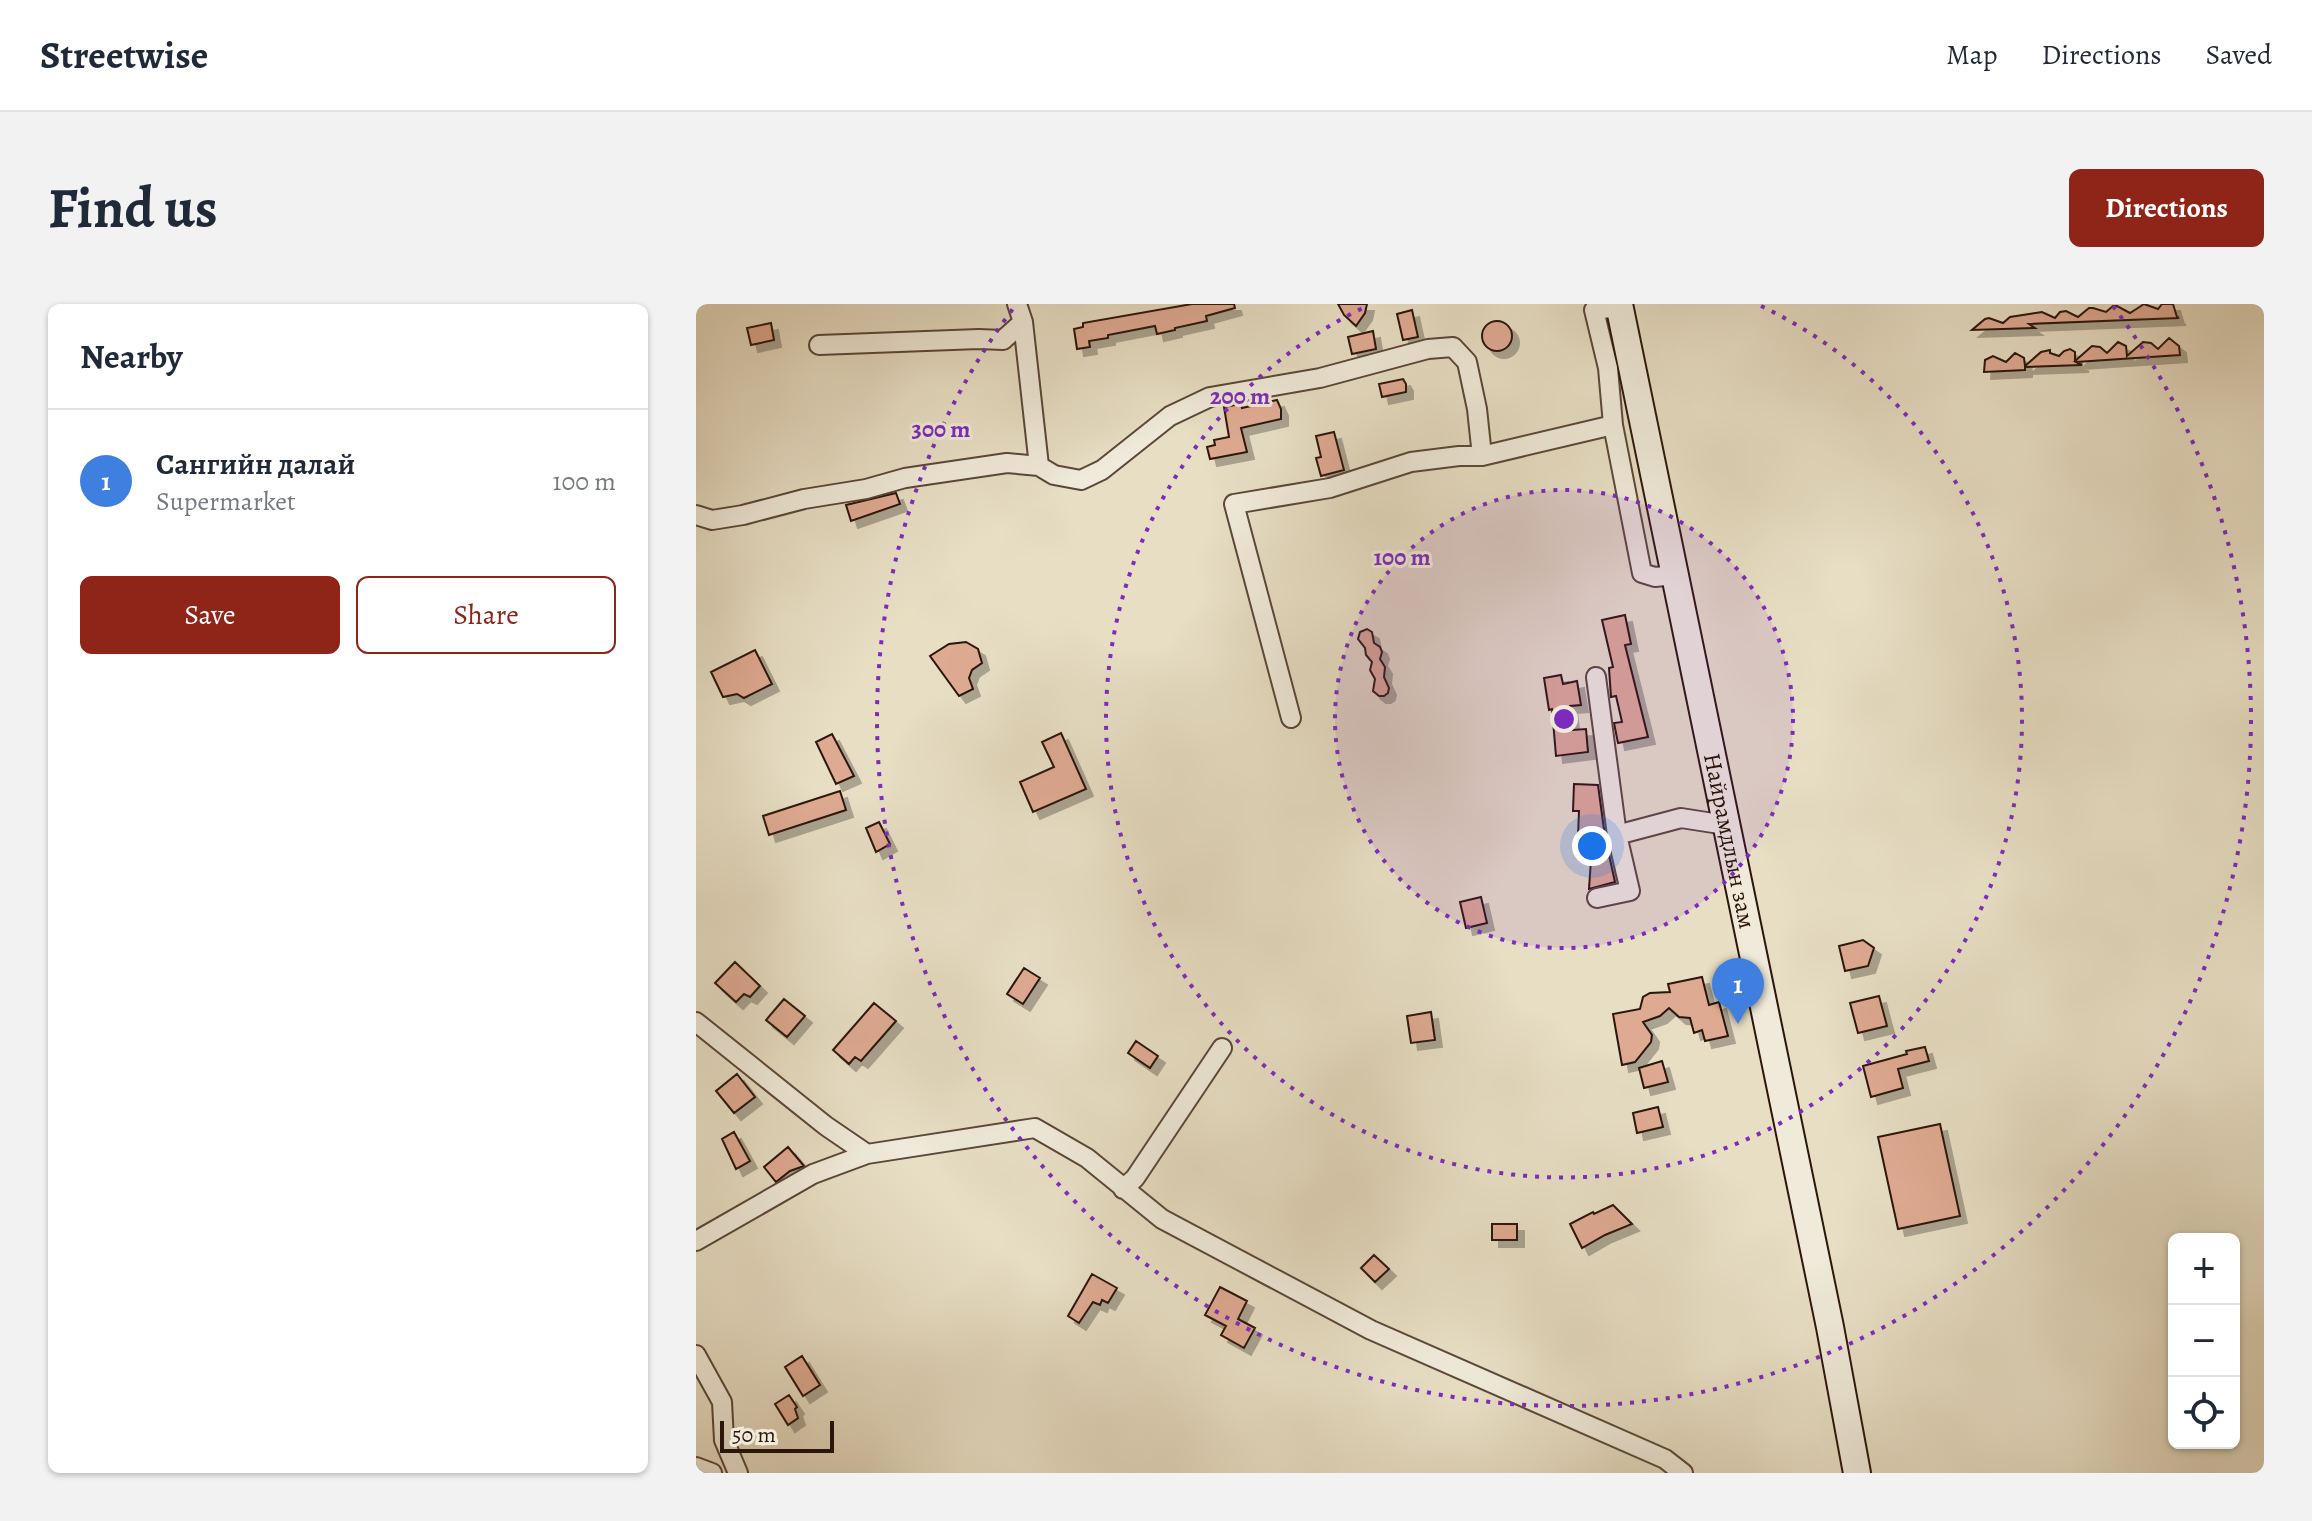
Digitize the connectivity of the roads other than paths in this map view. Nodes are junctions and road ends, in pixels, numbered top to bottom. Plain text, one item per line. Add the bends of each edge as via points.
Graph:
1 (1606, 306) edge
2 (1020, 313) edge
3 (819, 345) dead end
4 (1613, 425) junction
5 (1482, 456) junction
6 (1039, 466) junction
7 (696, 515) edge
8 (1675, 575) junction
9 (1596, 677) dead end
10 (1291, 718) dead end
11 (1726, 825) junction
12 (1617, 835) junction
13 (1597, 898) dead end
14 (696, 1022) edge
15 (1222, 1048) dead end
16 (867, 1154) junction
17 (1123, 1189) junction
18 (696, 1241) edge
19 (696, 1355) edge
20 (696, 1467) edge
21 (712, 1473) edge
22 (738, 1473) edge
23 (1683, 1473) edge
24 (1857, 1473) edge

1 - 4 street
1 - 8 main road, Найрамдлын зам
2 - 3 street via 1003,340
2 - 6 street
4 - 5 street
4 - 8 street via 1642,573
5 - 6 street via 1467,362 1453,347 1210,397 1170,416 1102,470 1081,480
5 - 10 street via 1411,462 1330,488 1234,504
6 - 7 street via 1007,463 905,478 743,515 712,520
8 - 11 main road, Найрамдлын зам
9 - 12 street
11 - 12 street via 1681,818
11 - 24 main road, Найрамдлын зам
12 - 13 street via 1630,891
14 - 16 street
15 - 17 street
16 - 17 street via 1035,1128 1087,1158
16 - 18 street via 813,1174
17 - 23 street via 1162,1219 1371,1330 1665,1459
19 - 22 street via 722,1402 724,1440
20 - 21 street

